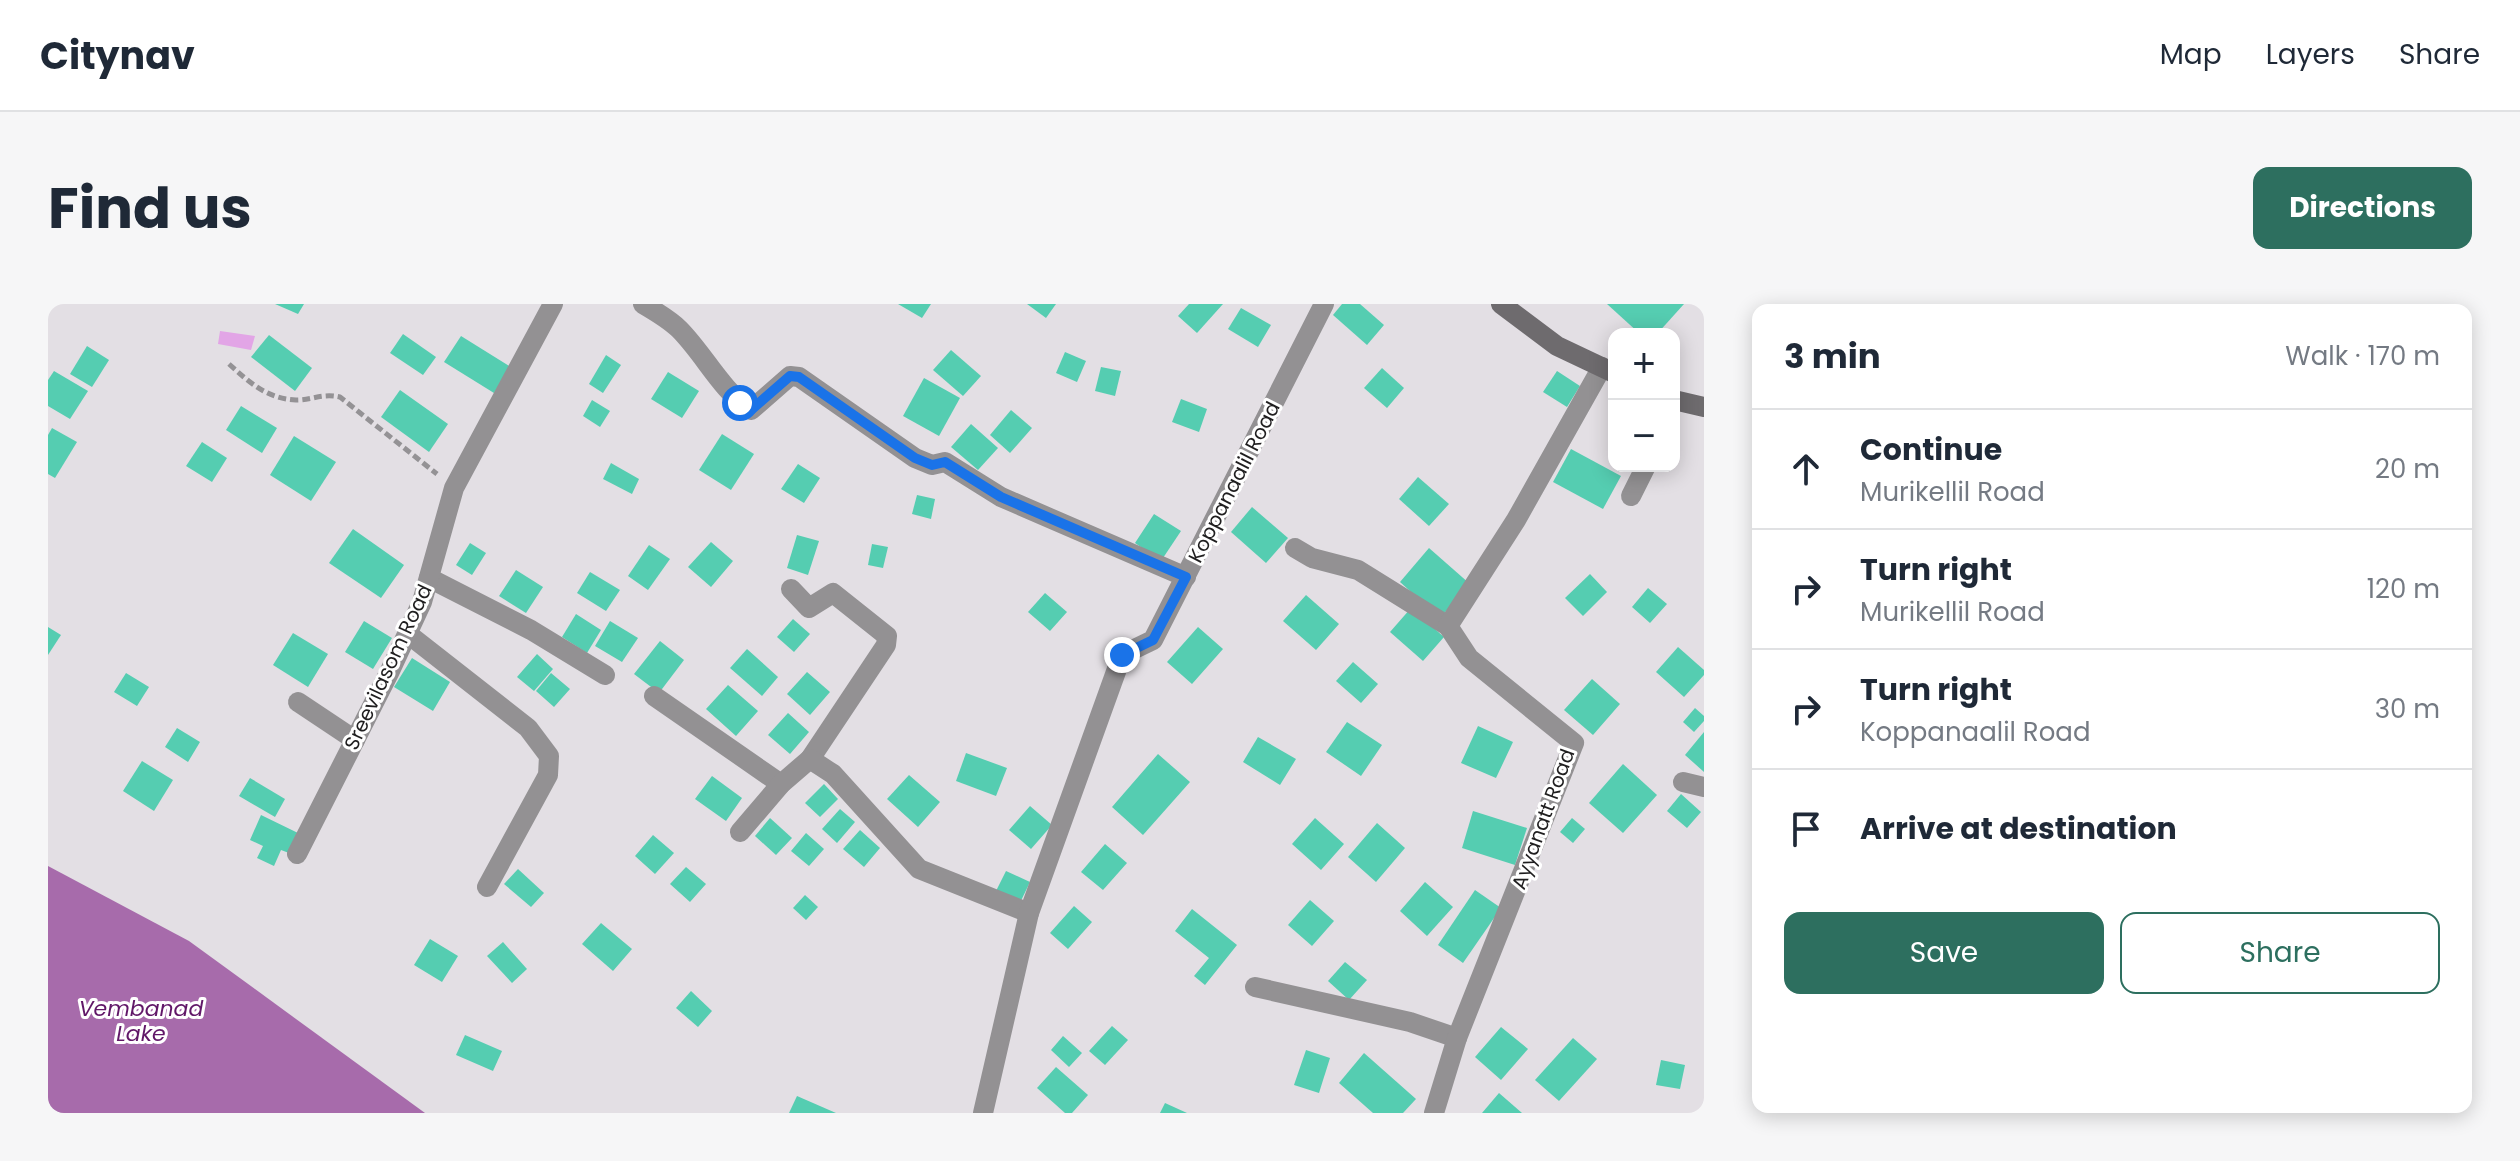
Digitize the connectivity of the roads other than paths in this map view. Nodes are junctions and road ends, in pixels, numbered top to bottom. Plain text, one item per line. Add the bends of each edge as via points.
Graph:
1 (553, 304) edge
2 (643, 304) edge
3 (1324, 304) edge
4 (1501, 304) edge
5 (1608, 370) edge
6 (1680, 405) edge
7 (1704, 407) edge
8 (1643, 472) edge
9 (1631, 496) dead end
10 (1295, 548) dead end
11 (1186, 577) junction
12 (429, 578) junction
13 (791, 589) dead end
14 (1448, 626) junction
15 (408, 634) junction
16 (605, 675) dead end
17 (654, 696) dead end
18 (298, 702) dead end
19 (355, 740) junction
20 (810, 759) junction
21 (1683, 782) dead end
22 (781, 784) junction
23 (1704, 787) edge
24 (740, 832) dead end
25 (297, 854) dead end
26 (487, 887) dead end
27 (1029, 913) junction
28 (1255, 987) dead end
29 (1457, 1038) junction
30 (983, 1113) edge
31 (1434, 1113) edge

1 - 12 street, Sreevilasom Road via 454,488
2 - 11 street via 679,329 751,410 790,376 799,377 915,458 932,465 945,462 1001,497
3 - 11 street, Koppanaalil Road
4 - 5 main road via 1557,346
5 - 14 street
6 - 7 main road
8 - 9 street
10 - 14 street via 1358,570
11 - 27 street, Koppanaalil Road via 1153,640 1122,655
12 - 15 street, Sreevilasom Road
12 - 16 street
13 - 20 street via 809,608 833,593 887,636
14 - 29 street, Ayyanatt Road via 1469,658 1574,743
15 - 19 street, Sreevilasom Road
15 - 26 street via 528,728 549,756 548,775
17 - 22 street
18 - 19 street
19 - 25 street, Sreevilasom Road
20 - 22 street
20 - 27 street via 833,774 919,869
21 - 23 street
22 - 24 street
27 - 30 street, Koppanaalil Road
28 - 29 street via 1410,1022
29 - 31 street, Ayyanatt Road

